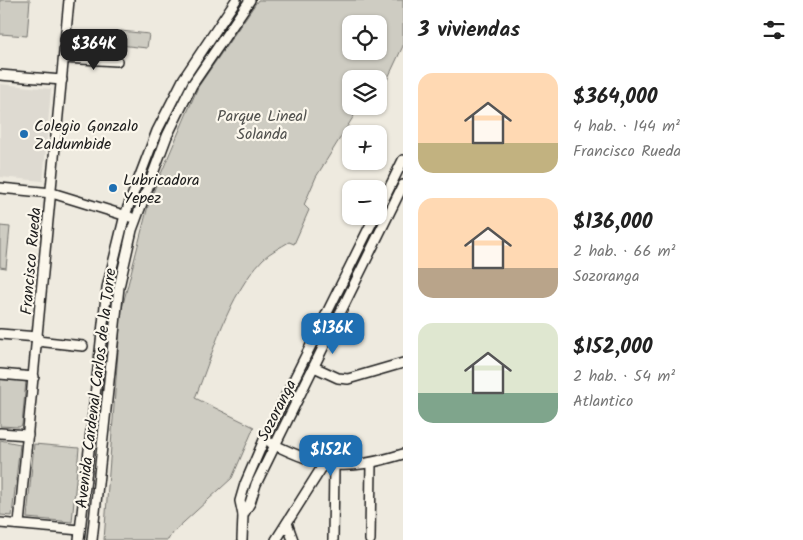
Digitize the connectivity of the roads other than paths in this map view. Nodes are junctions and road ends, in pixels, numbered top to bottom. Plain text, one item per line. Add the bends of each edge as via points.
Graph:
1 (69, 0) edge
2 (236, 0) edge
3 (250, 0) edge
4 (64, 58) junction
5 (117, 61) dead end
6 (0, 75) edge
7 (62, 80) junction
8 (403, 160) edge
9 (403, 185) edge
10 (0, 188) edge
11 (52, 193) junction
12 (387, 193) edge
13 (125, 215) junction
14 (135, 219) junction
15 (371, 225) edge
16 (0, 334) edge
17 (38, 339) junction
18 (83, 346) dead end
19 (403, 363) edge
20 (314, 367) junction
21 (0, 374) edge
22 (34, 377) junction
23 (0, 433) edge
24 (28, 435) junction
25 (264, 440) junction
26 (275, 445) junction
27 (403, 454) edge
28 (371, 463) junction
29 (329, 465) junction
30 (243, 515) junction
31 (0, 523) edge
32 (287, 523) junction
33 (19, 524) junction
34 (80, 530) junction
35 (79, 540) edge
36 (92, 540) edge
37 (242, 540) edge
38 (276, 540) edge
39 (293, 540) edge
40 (333, 540) edge
41 (370, 540) edge

1 - 4 street, Francisco Rueda
2 - 13 street, Avenida Cardenal Carlos de la Torre via 184,78 157,131
3 - 14 street, Avenida Cardenal Carlos de la Torre via 192,85 167,136
4 - 5 street
4 - 7 street, Francisco Rueda
6 - 7 street
7 - 11 street, Francisco Rueda
8 - 12 street
9 - 20 street, Sozoranga
10 - 11 street
11 - 13 street
11 - 17 street, Francisco Rueda
13 - 14 street
13 - 34 street, Avenida Cardenal Carlos de la Torre via 107,288
14 - 36 street, Avenida Cardenal Carlos de la Torre via 119,287
15 - 25 street, Sozoranga
16 - 17 street
17 - 18 street
17 - 22 street, Francisco Rueda
19 - 20 street via 348,379
20 - 26 street, Sozoranga
21 - 22 street
22 - 24 street, Francisco Rueda
23 - 24 street
24 - 33 street, Francisco Rueda
25 - 26 street
25 - 30 street, Sozoranga via 245,484 240,502
26 - 29 street
26 - 30 street, Sozoranga
27 - 28 street
28 - 29 street
28 - 41 street
29 - 32 street
29 - 40 street
30 - 37 street, Sozoranga
31 - 33 street
32 - 38 street
32 - 39 street
33 - 34 street
34 - 35 street, Avenida Cardenal Carlos de la Torre

